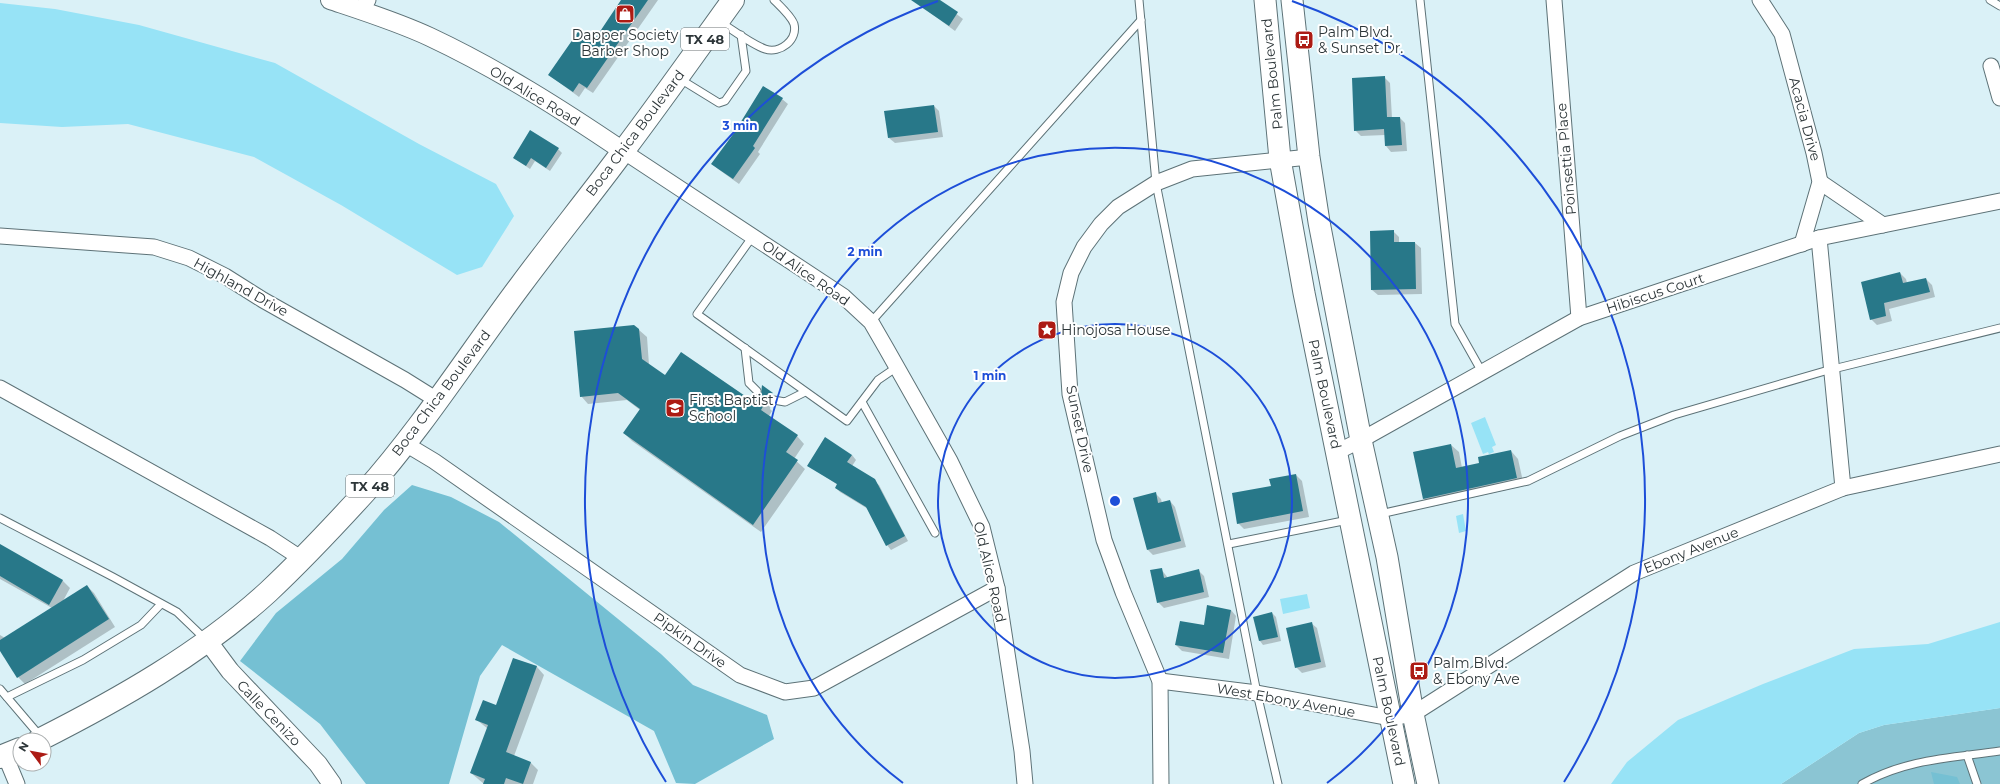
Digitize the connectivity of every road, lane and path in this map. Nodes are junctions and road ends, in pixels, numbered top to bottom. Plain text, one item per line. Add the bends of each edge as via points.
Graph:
1 (330, 0) edge
2 (733, 0) edge
3 (774, 0) edge
4 (1139, 0) edge
5 (1265, 0) edge
6 (1292, 0) edge
7 (1420, 0) edge
8 (1554, 0) edge
9 (1760, 0) edge
10 (1990, 0) edge
11 (365, 5) edge
12 (2000, 6) edge
13 (718, 20) junction
14 (1141, 20) junction
15 (741, 34) junction
16 (1991, 66) dead end
17 (677, 77) junction
18 (2000, 98) edge
19 (623, 151) junction
20 (1308, 157) junction
21 (1280, 159) junction
22 (1820, 182) junction
23 (1156, 183) junction
24 (2000, 201) edge
25 (1883, 225) junction
26 (0, 236) edge
27 (753, 236) junction
28 (1819, 238) junction
29 (1802, 244) junction
30 (1579, 318) junction
31 (871, 322) junction
32 (2000, 328) edge
33 (745, 348) junction
34 (897, 367) junction
35 (1832, 370) junction
36 (1482, 372) junction
37 (0, 388) edge
38 (757, 391) dead end
39 (805, 392) junction
40 (768, 399) dead end
41 (437, 400) junction
42 (862, 402) junction
43 (1361, 440) junction
44 (404, 443) junction
45 (1336, 452) junction
46 (2000, 454) edge
47 (1843, 488) junction
48 (1378, 514) junction
49 (0, 518) edge
50 (1350, 520) junction
51 (935, 533) dead end
52 (1229, 544) junction
53 (302, 559) junction
54 (997, 588) junction
55 (161, 604) junction
56 (207, 640) junction
57 (1160, 681) junction
58 (0, 689) edge
59 (1257, 693) junction
60 (7, 697) junction
61 (1413, 714) junction
62 (1390, 718) junction
63 (35, 732) edge
64 (52, 733) edge
65 (2000, 751) edge
66 (8, 754) edge
67 (1967, 755) junction
68 (17, 784) edge
69 (332, 784) edge
70 (1026, 784) edge
71 (1161, 784) edge
72 (1278, 784) edge
73 (1404, 784) edge
74 (1428, 784) edge
75 (1862, 784) edge
76 (1977, 784) edge

1 - 11 street, Old Alice Road
2 - 13 main road, Boca Chica Boulevard / TX 48
3 - 15 lane via 794,23 794,31 785,46 777,51 765,49
4 - 14 lane
5 - 21 main road, Palm Boulevard
6 - 20 main road, Palm Boulevard
7 - 36 lane via 1455,324
8 - 30 street, Poinsettia Place
9 - 22 street, Acacia Drive via 1782,34
10 - 12 lane
11 - 19 street, Old Alice Road via 494,70 550,102
13 - 15 lane
13 - 17 main road, Boca Chica Boulevard / TX 48
14 - 23 lane
14 - 31 lane
15 - 17 lane via 746,71 725,101 719,103
16 - 18 street
17 - 19 main road, Boca Chica Boulevard / TX 48
19 - 27 street, Old Alice Road
19 - 41 main road, Boca Chica Boulevard / TX 48
20 - 21 street, Sunset Drive
20 - 43 main road, Palm Boulevard
21 - 23 street, Sunset Drive via 1192,169
21 - 45 main road, Palm Boulevard
22 - 25 street
22 - 29 street, Acacia Drive
23 - 52 lane
23 - 57 street, Sunset Drive via 1118,207 1101,224 1084,247 1071,273 1064,302 1070,394 1104,540
24 - 25 street, Hibiscus Court
25 - 28 street, Hibiscus Court
26 - 41 street, Highland Drive via 154,247 188,258 225,276
27 - 31 street, Old Alice Road via 843,296
27 - 33 lane via 697,314
28 - 29 street, Hibiscus Court
28 - 35 street
29 - 30 street, Hibiscus Court
30 - 36 street, Hibiscus Court
31 - 34 street, Old Alice Road
32 - 35 lane
33 - 38 lane via 750,383
33 - 39 lane
34 - 42 lane via 878,380
34 - 54 street, Old Alice Road via 950,461 982,527
35 - 47 street
35 - 48 lane via 1674,415 1620,436 1528,481
36 - 43 street, Hibiscus Court
37 - 53 street via 270,538
39 - 40 lane via 785,402
39 - 42 lane via 847,421
41 - 44 main road, Boca Chica Boulevard / TX 48
42 - 51 lane
43 - 45 street, Hibiscus Court
43 - 48 main road, Palm Boulevard
44 - 53 main road, Boca Chica Boulevard / TX 48 via 366,490
44 - 54 street, Pipkin Drive via 434,461 740,675 785,692 814,688
45 - 50 main road, Palm Boulevard
46 - 47 street, Ebony Avenue
47 - 61 street, Ebony Avenue via 1634,573
48 - 61 main road, Palm Boulevard
49 - 55 lane
50 - 52 lane
50 - 62 main road, Palm Boulevard
52 - 59 lane
53 - 56 main road, Boca Chica Boulevard / TX 48 via 266,593
54 - 70 street, Old Alice Road
55 - 56 lane via 176,612
55 - 60 lane via 141,625 96,652
56 - 64 main road, Boca Chica Boulevard / TX 48 via 163,671 102,708
56 - 69 street, Calle Cenizo via 230,672 318,764
57 - 59 street, West Ebony Avenue
57 - 71 street, Sunset Drive
58 - 60 lane
59 - 62 street, West Ebony Avenue
59 - 72 lane
60 - 63 lane
61 - 62 street, West Ebony Avenue
61 - 74 main road, Palm Boulevard
62 - 73 main road, Palm Boulevard
65 - 67 lane
66 - 68 street
67 - 75 lane via 1894,768
67 - 76 lane

